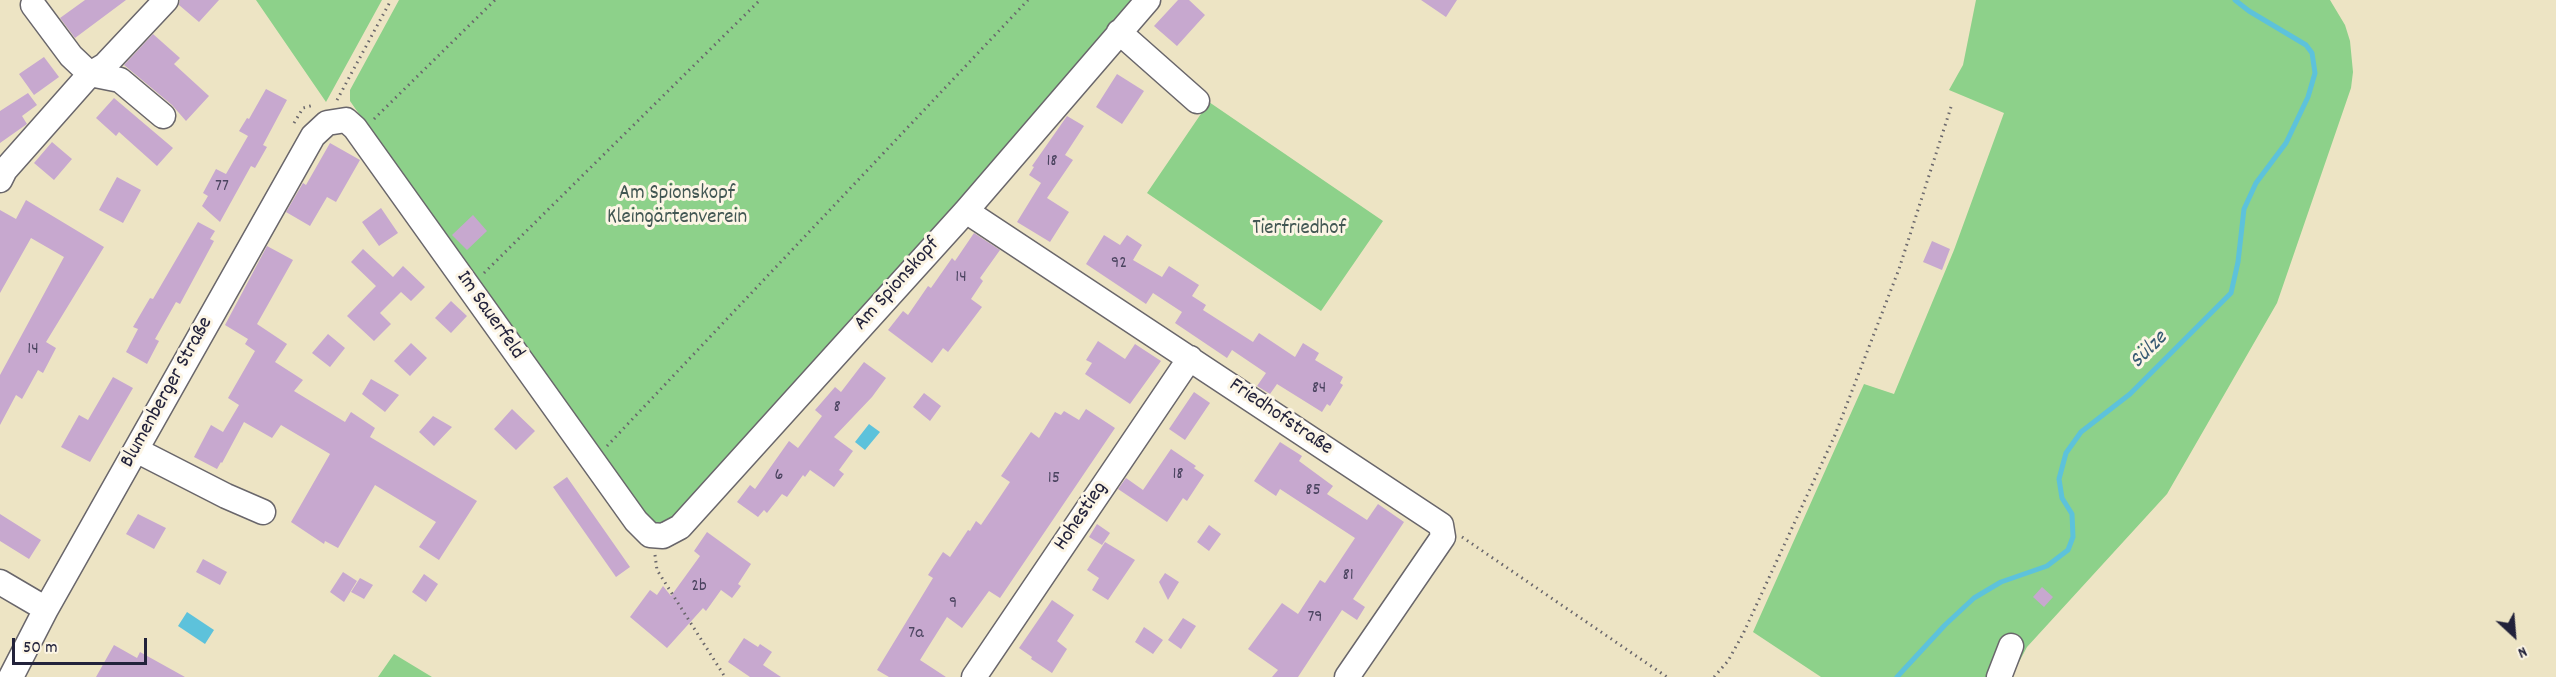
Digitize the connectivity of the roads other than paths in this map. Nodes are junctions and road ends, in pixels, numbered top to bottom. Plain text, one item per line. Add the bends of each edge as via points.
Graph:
1 (166, 0) edge
2 (1148, 0) edge
3 (33, 4) dead end
4 (1119, 32) junction
5 (90, 74) junction
6 (1197, 101) dead end
7 (163, 116) dead end
8 (337, 120) joint
9 (0, 180) edge
10 (966, 210) junction
11 (1190, 358) junction
12 (136, 450) junction
13 (263, 512) dead end
14 (636, 521) joint
15 (0, 582) edge
16 (46, 609) junction
17 (2011, 646) dead end
18 (11, 677) edge
19 (974, 677) edge
20 (1347, 677) edge
21 (1999, 677) edge

1 - 5 street via 105,65
2 - 4 street, Am Spionskopf
3 - 5 street via 71,56
4 - 6 street
4 - 10 street, Am Spionskopf
5 - 7 street via 120,80
5 - 9 street
8 - 12 street, Blumenberger Straße via 327,123 313,136
8 - 14 street, Im Sauerfeld via 349,122 360,135
10 - 11 street, Friedhofstraße
10 - 14 street, Am Spionskopf via 680,527 657,537 645,532
11 - 19 street, Hohestieg
11 - 20 street, Friedhofstraße via 1443,530 1443,537
12 - 13 street
12 - 16 street, Blumenberger Straße
15 - 16 street
16 - 18 street, Blumenberger Straße
17 - 21 street

